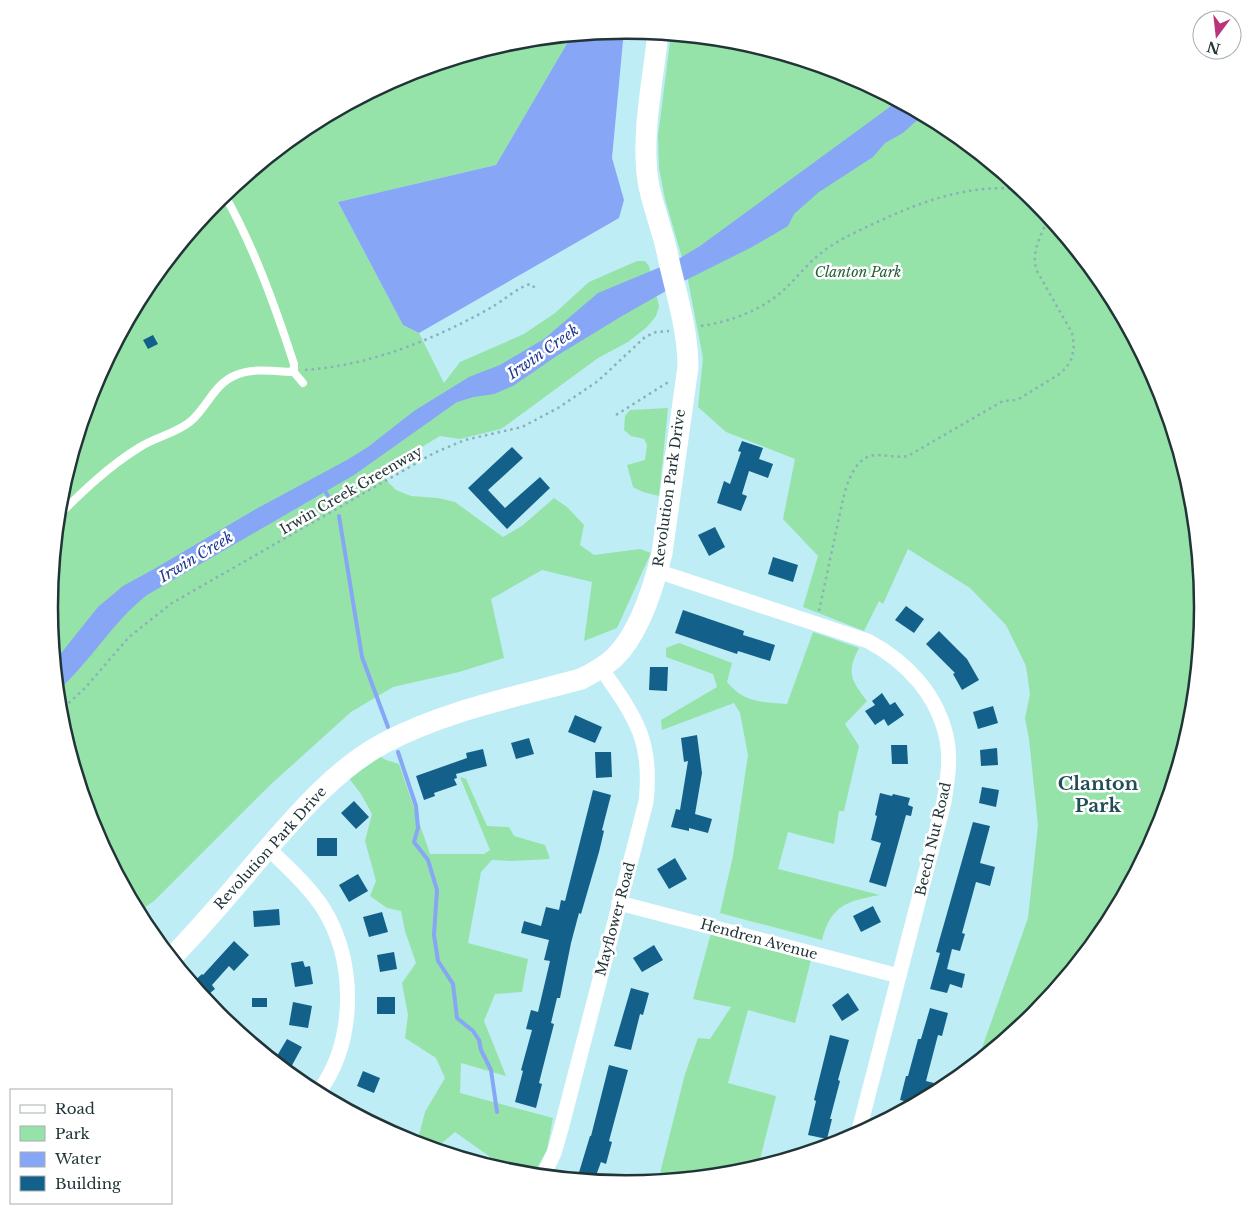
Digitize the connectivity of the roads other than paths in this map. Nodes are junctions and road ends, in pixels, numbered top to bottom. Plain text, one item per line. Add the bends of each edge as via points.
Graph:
1 (657, 40) edge
2 (228, 201) edge
3 (293, 371) junction
4 (304, 383) dead end
5 (67, 507) edge
6 (657, 571) junction
7 (601, 668) junction
8 (268, 848) junction
9 (619, 903) junction
10 (175, 954) edge
11 (899, 976) junction
12 (322, 1087) edge
13 (861, 1124) edge
14 (546, 1169) edge

1 - 6 street, Revolution Park Drive via 646,153 648,181 678,298 688,347 688,368
2 - 3 lane via 251,247 294,364
3 - 4 lane
3 - 5 lane via 248,372 230,378 218,387 190,422 120,460
6 - 7 street, Revolution Park Drive via 640,618 628,640
6 - 11 street, Beech Nut Road via 868,641 904,664 931,700 947,741 948,769 940,821
7 - 8 street, Revolution Park Drive via 581,679 427,723 382,744 328,784
7 - 9 street, Mayflower Road via 639,728 648,770 646,802
8 - 10 street, Revolution Park Drive
8 - 12 street via 321,905 333,927 344,960 348,985 343,1034 337,1057
9 - 11 street, Hendren Avenue
9 - 14 street, Mayflower Road via 562,1129
11 - 13 street, Beech Nut Road

